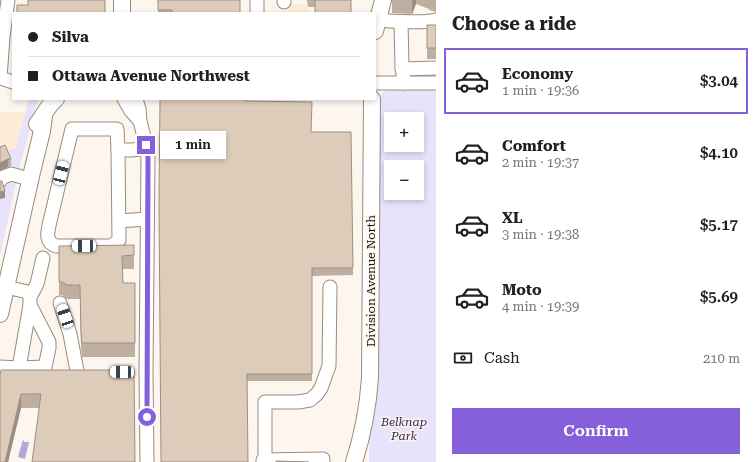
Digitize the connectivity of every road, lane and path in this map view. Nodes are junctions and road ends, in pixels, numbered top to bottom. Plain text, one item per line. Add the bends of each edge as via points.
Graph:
1 (8, 0) edge
2 (122, 0) edge
3 (256, 0) edge
4 (383, 0) edge
5 (122, 12) edge
6 (257, 12) edge
7 (436, 20) edge
8 (401, 22) junction
9 (376, 25) edge
10 (402, 68) junction
11 (435, 68) edge
12 (12, 82) edge
13 (376, 83) edge
14 (404, 83) junction
15 (435, 83) edge
16 (52, 100) edge
17 (125, 100) edge
18 (136, 100) edge
19 (372, 100) edge
20 (44, 116) junction
21 (140, 121) junction
22 (147, 148) junction
23 (118, 150) junction
24 (3, 176) edge
25 (22, 177) junction
26 (147, 219) junction
27 (119, 221) junction
28 (43, 258) dead end
29 (3, 281) edge
30 (330, 287) dead end
31 (31, 299) junction
32 (60, 303) dead end
33 (0, 314) edge
34 (0, 367) edge
35 (19, 368) junction
36 (92, 371) edge
37 (264, 461) edge
38 (147, 462) edge
39 (323, 462) edge
40 (354, 462) edge

1 - 12 street via 0,78
2 - 5 main road
3 - 6 street
4 - 9 main road
7 - 8 street
8 - 9 street
8 - 10 street
10 - 11 street
10 - 14 street
11 - 15 street
13 - 14 street
14 - 15 street
16 - 20 main road
17 - 21 street
18 - 21 street
19 - 40 main road, Division Avenue North via 370,378 365,420
20 - 25 main road via 35,127
20 - 29 main road
21 - 22 street
22 - 23 street
22 - 26 street
23 - 27 street
23 - 27 street via 117,129 72,129 47,232 48,239 56,246 111,246 119,240
24 - 25 street via 11,174
25 - 29 main road
26 - 27 street
26 - 38 street via 141,372
28 - 31 street
29 - 31 street
29 - 33 main road
30 - 37 street via 329,366 324,381 317,394 310,400 266,402
31 - 35 street
31 - 35 street via 48,339 46,367
32 - 36 street via 70,334 75,371
34 - 35 street
37 - 39 street

